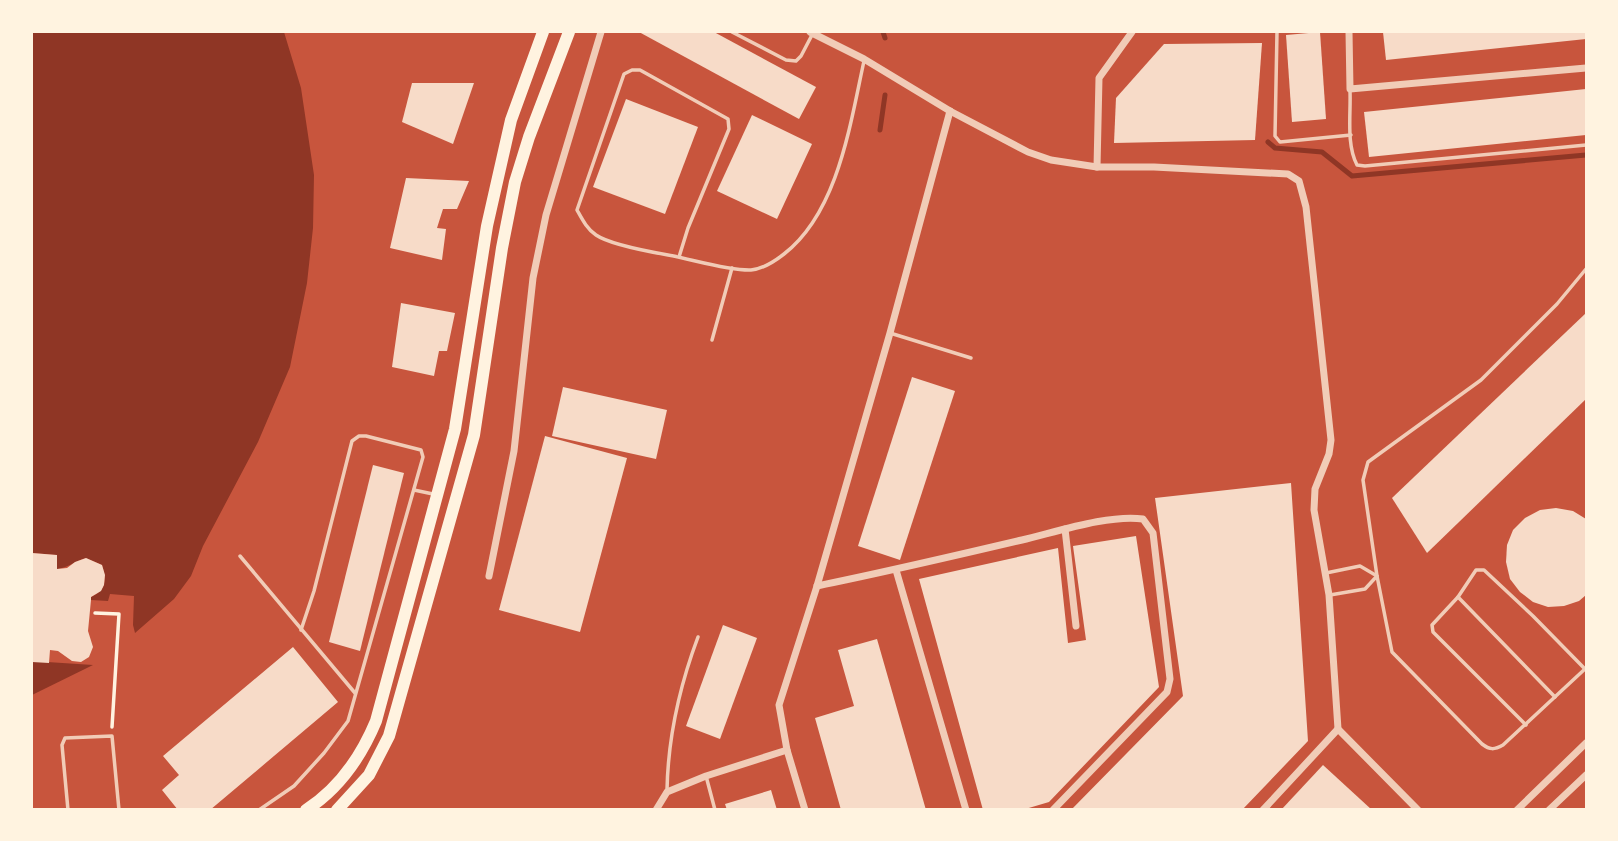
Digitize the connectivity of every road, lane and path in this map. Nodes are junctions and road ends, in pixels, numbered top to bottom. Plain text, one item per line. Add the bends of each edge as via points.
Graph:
1 (542, 32) edge
2 (569, 32) edge
3 (601, 32) edge
4 (732, 32) edge
5 (812, 32) edge
6 (1132, 32) edge
7 (1277, 32) edge
8 (1349, 32) edge
9 (864, 59) junction
10 (1587, 68) edge
11 (1350, 89) junction
12 (950, 111) junction
13 (1351, 135) junction
14 (1587, 145) edge
15 (1097, 167) junction
16 (679, 257) junction
17 (732, 268) junction
18 (1587, 269) edge
19 (890, 333) junction
20 (712, 340) dead end
21 (971, 358) dead end
22 (414, 489) junction
23 (435, 495) junction
24 (1065, 530) junction
25 (240, 556) dead end
26 (896, 570) junction
27 (1325, 573) junction
28 (489, 576) dead end
29 (1377, 576) junction
30 (817, 586) junction
31 (1329, 595) junction
32 (1458, 597) junction
33 (95, 612) dead end
34 (1076, 626) dead end
35 (301, 630) junction
36 (698, 637) dead end
37 (1586, 669) edge
38 (355, 693) junction
39 (1555, 697) junction
40 (1527, 725) junction
41 (1338, 729) junction
42 (112, 736) junction
43 (1587, 743) edge
44 (787, 750) junction
45 (1587, 775) edge
46 (706, 776) junction
47 (667, 792) junction
48 (68, 810) edge
49 (119, 810) edge
50 (259, 810) edge
51 (306, 810) edge
52 (337, 810) edge
53 (656, 810) edge
54 (715, 810) edge
55 (805, 810) edge
56 (966, 810) edge
57 (1053, 810) edge
58 (1263, 810) edge
59 (1418, 810) edge
60 (1517, 810) edge
61 (1549, 810) edge

1 - 23 main road via 511,120 487,226 454,429
2 - 52 main road via 515,181 474,435 389,736 369,775
3 - 28 street via 546,215 533,278 514,451
4 - 5 lane via 796,61
5 - 9 street
6 - 15 street via 1098,78
7 - 13 lane via 1275,136 1280,142
8 - 11 street
9 - 12 street
9 - 17 lane via 835,174 815,221 797,244 766,265 752,270
10 - 11 street
11 - 13 lane
12 - 15 street via 1028,152
12 - 19 street
13 - 14 lane via 1353,157 1357,165 1365,166
15 - 27 street via 1288,174 1300,181 1331,440 1315,489 1314,510
16 - 16 lane via 597,236 577,210 624,74 632,70 640,70 728,119 729,129
16 - 17 lane
17 - 20 lane
18 - 29 lane via 1481,380 1368,462 1363,480
19 - 21 lane
19 - 30 street
22 - 23 lane
22 - 35 lane via 421,450 366,436 352,441
22 - 38 lane
23 - 51 main road via 376,721 346,775
24 - 26 street
24 - 34 street
24 - 57 street via 1129,517 1143,519 1153,533 1170,679 1167,692
25 - 35 lane
26 - 30 street
26 - 56 street
27 - 29 lane via 1360,566
27 - 31 street
29 - 31 lane via 1365,589
29 - 40 lane via 1392,652 1439,702 1488,749 1503,745
30 - 44 street via 779,705
31 - 41 street
32 - 37 lane via 1476,570 1485,570
32 - 39 lane
32 - 40 lane via 1435,620 1433,632
33 - 42 path via 118,614
35 - 38 lane
36 - 47 lane via 688,663 667,764
37 - 39 lane
38 - 50 lane via 348,721 324,752 294,786
39 - 40 lane
41 - 58 street
41 - 59 street
42 - 48 lane via 65,738
42 - 49 lane
43 - 60 street
44 - 46 street
44 - 55 street
45 - 61 street
46 - 47 street
46 - 54 lane
47 - 53 street

